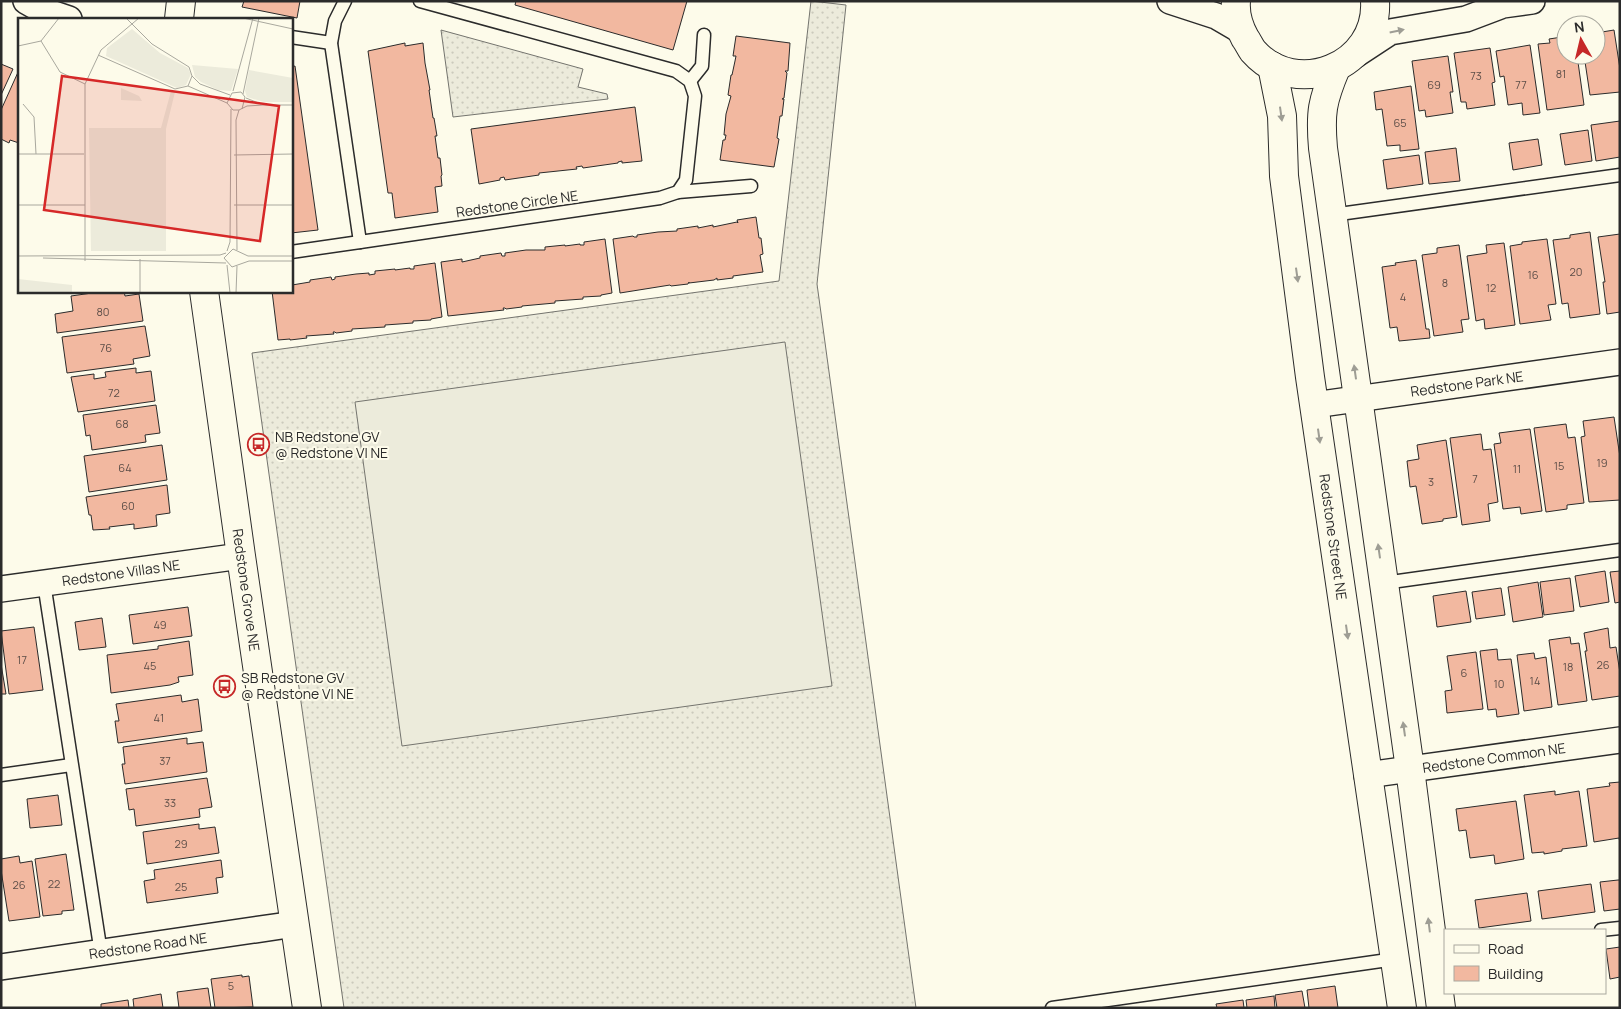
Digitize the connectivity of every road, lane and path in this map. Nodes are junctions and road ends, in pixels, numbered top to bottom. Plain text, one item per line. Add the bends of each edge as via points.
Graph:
1 (26, 1) edge
2 (181, 1) edge
3 (345, 1) edge
4 (420, 1) edge
5 (1170, 1) edge
6 (1236, 1) edge
7 (1375, 1) edge
8 (1532, 1) edge
9 (1492, 3) edge
10 (65, 18) edge
11 (179, 18) edge
12 (1240, 30) junction
13 (704, 35) dead end
14 (292, 37) edge
15 (331, 43) junction
16 (1345, 62) junction
17 (1272, 66) junction
18 (690, 81) junction
19 (1620, 174) edge
20 (751, 186) dead end
21 (678, 192) junction
22 (1332, 215) junction
23 (360, 242) junction
24 (292, 252) edge
25 (204, 292) edge
26 (1620, 362) edge
27 (1358, 399) junction
28 (1314, 405) junction
29 (1620, 550) edge
30 (240, 556) junction
31 (44, 583) junction
32 (1384, 583) junction
33 (1, 589) edge
34 (1620, 740) edge
35 (72, 765) junction
36 (1410, 769) junction
37 (1, 775) edge
38 (1368, 775) junction
39 (296, 924) junction
40 (1620, 928) edge
41 (1606, 929) edge
42 (101, 953) junction
43 (1439, 954) edge
44 (1395, 959) junction
45 (1, 967) edge
46 (308, 1008) edge
47 (1052, 1008) edge
48 (1402, 1008) edge
49 (1441, 1008) edge

1 - 10 street
2 - 11 street
3 - 15 lane via 335,21
4 - 18 lane via 676,71
5 - 12 street via 1216,16
6 - 12 street
7 - 16 street via 1376,12 1369,35
8 - 9 street
16 -> 9 street via 1390,32 1466,19
12 - 17 street via 1253,51
13 - 18 lane via 702,66
14 - 15 lane
15 - 23 lane
16 - 17 street via 1314,74 1292,73
16 - 22 street via 1325,94 1320,119
17 -> 28 street, Redstone Street NE via 1282,116 1284,176
18 - 21 lane via 695,96 687,172
19 - 22 lane
20 - 21 lane, Redstone Circle NE
21 - 23 lane, Redstone Circle NE via 660,198
27 -> 22 street
23 - 24 lane, Redstone Circle NE
25 - 30 street, Redstone Grove NE
26 - 27 street, Redstone Park NE
27 - 28 street, Redstone Park NE
32 -> 27 street
28 -> 38 street, Redstone Street NE
29 - 32 lane
30 - 31 street, Redstone Villas NE
30 - 39 street, Redstone Grove NE
31 - 33 street, Redstone Villas NE
31 - 35 lane
36 -> 32 street
34 - 36 street, Redstone Common NE
35 - 37 lane
35 - 42 lane
36 - 38 street, Redstone Common NE
43 -> 36 street
38 - 44 street, Redstone Street NE
39 - 42 street, Redstone Road NE
39 - 46 street, Redstone Grove NE
40 - 41 lane
42 - 45 street, Redstone Road NE
43 - 49 street
44 - 47 lane
44 - 48 street, Redstone Street NE

